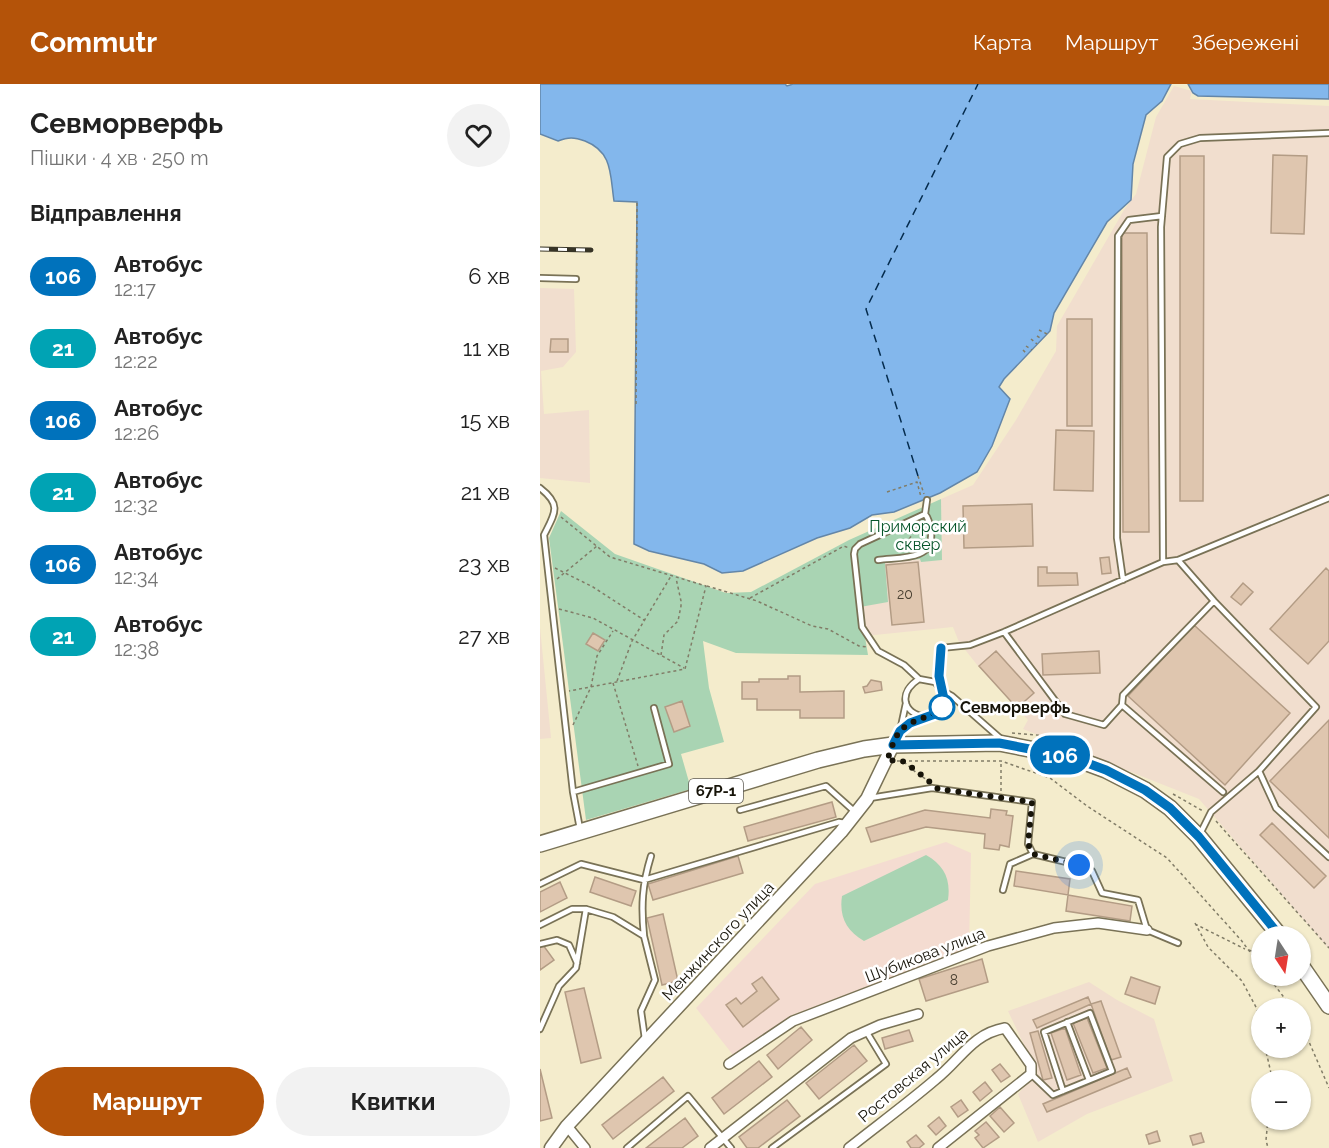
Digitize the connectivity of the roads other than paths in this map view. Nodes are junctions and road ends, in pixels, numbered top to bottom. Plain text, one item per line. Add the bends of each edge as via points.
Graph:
1 (1329, 133) edge
2 (1162, 216) junction
3 (540, 278) edge
4 (576, 279) dead end
5 (540, 488) edge
6 (1329, 498) edge
7 (924, 500) road end
8 (925, 514) junction
9 (878, 560) dead end
10 (1178, 560) junction
11 (1163, 562) junction
12 (1123, 580) junction
13 (1214, 601) junction
14 (1004, 632) junction
15 (919, 679) junction
16 (943, 691) junction
17 (906, 703) junction
18 (1122, 705) junction
19 (654, 708) dead end
20 (925, 717) junction
21 (897, 738) junction
22 (1011, 746) junction
23 (1259, 771) junction
24 (573, 792) junction
25 (1222, 792) dead end
26 (867, 799) junction
27 (740, 810) dead end
28 (856, 813) junction
29 (847, 824) junction
30 (581, 832) junction
31 (1199, 837) junction
32 (540, 844) edge
33 (1033, 854) junction
34 (651, 856) dead end
35 (1329, 857) edge
36 (644, 879) junction
37 (540, 884) edge
38 (1004, 890) dead end
39 (586, 909) junction
40 (540, 925) edge
41 (1272, 926) edge
42 (1147, 930) junction
43 (644, 936) junction
44 (1178, 943) dead end
45 (540, 944) edge
46 (577, 963) junction
47 (1311, 977) edge
48 (1324, 992) edge
49 (1329, 1006) edge
50 (918, 1014) dead end
51 (1067, 1022) junction
52 (540, 1029) edge
53 (866, 1031) junction
54 (646, 1041) junction
55 (729, 1064) dead end
56 (1031, 1074) junction
57 (1089, 1080) junction
58 (1063, 1091) junction
59 (567, 1126) junction
60 (723, 1138) junction
61 (551, 1148) edge
62 (585, 1148) edge
63 (627, 1148) edge
64 (710, 1148) edge
65 (731, 1148) edge
66 (772, 1148) edge
67 (849, 1148) edge
68 (938, 1148) edge

1 - 2 lane via 1200,138 1180,144 1167,157
2 - 11 lane
2 - 12 lane via 1129,220 1118,236 1117,538
3 - 4 lane
5 - 24 lane via 548,494 556,512 544,535
6 - 10 lane
7 - 8 lane
8 - 9 lane via 932,540 924,554
8 - 15 lane via 860,544 854,560 862,627 878,651 904,665
10 - 11 lane
10 - 13 lane
11 - 12 lane
12 - 14 lane
13 - 18 lane via 1123,695
13 - 23 lane via 1316,707
14 - 16 lane via 970,645 941,648 939,676
14 - 18 lane via 1065,714 1104,725
15 - 16 lane via 935,682
15 - 17 lane via 906,692
16 - 20 lane via 942,707
16 - 22 lane
17 - 20 lane via 915,715
17 - 21 lane
18 - 25 lane
19 - 24 lane via 669,764
20 - 21 lane via 910,723
21 - 22 main road, 67Р-1
21 - 26 street, Менжинского улица
21 - 30 main road, 67Р-1
22 - 31 main road, 67Р-1 via 1071,757 1106,770 1170,808
23 - 31 lane via 1211,812
23 - 35 lane via 1276,808
24 - 30 lane
26 - 28 street, Менжинского улица
26 - 33 lane via 932,788 1032,802 1028,844
27 - 28 lane via 826,786
28 - 29 street, Менжинского улица
29 - 36 lane via 839,822
29 - 54 street, Менжинского улица
30 - 32 main road, 67Р-1
31 - 41 main road, 67Р-1
33 - 38 lane via 1010,864
33 - 42 lane via 1079,865 1092,871 1102,893 1138,900
34 - 36 lane
36 - 37 lane via 582,864
36 - 43 lane
39 - 40 lane via 572,909
39 - 43 lane via 613,917
39 - 46 lane
42 - 44 lane
42 - 55 street, Шубикова улица via 1098,923 1054,927 988,946 793,1021
43 - 54 lane via 655,980 641,1011
45 - 46 lane via 557,939 569,945
46 - 52 lane via 559,986
47 - 48 main road
48 - 49 main road
50 - 53 street
51 - 57 lane
51 - 57 lane via 1090,1012 1112,1071
51 - 58 lane via 1044,1032
53 - 60 street via 851,1038
53 - 66 lane via 886,1064
54 - 59 street, Менжинского улица
56 - 58 lane via 1053,1095
56 - 67 street, Ростовская улица via 1031,1065 1005,1028 990,1031
56 - 68 street
57 - 58 lane
59 - 61 street, Менжинского улица
59 - 62 street
60 - 63 lane via 688,1096
60 - 64 street
60 - 65 lane

